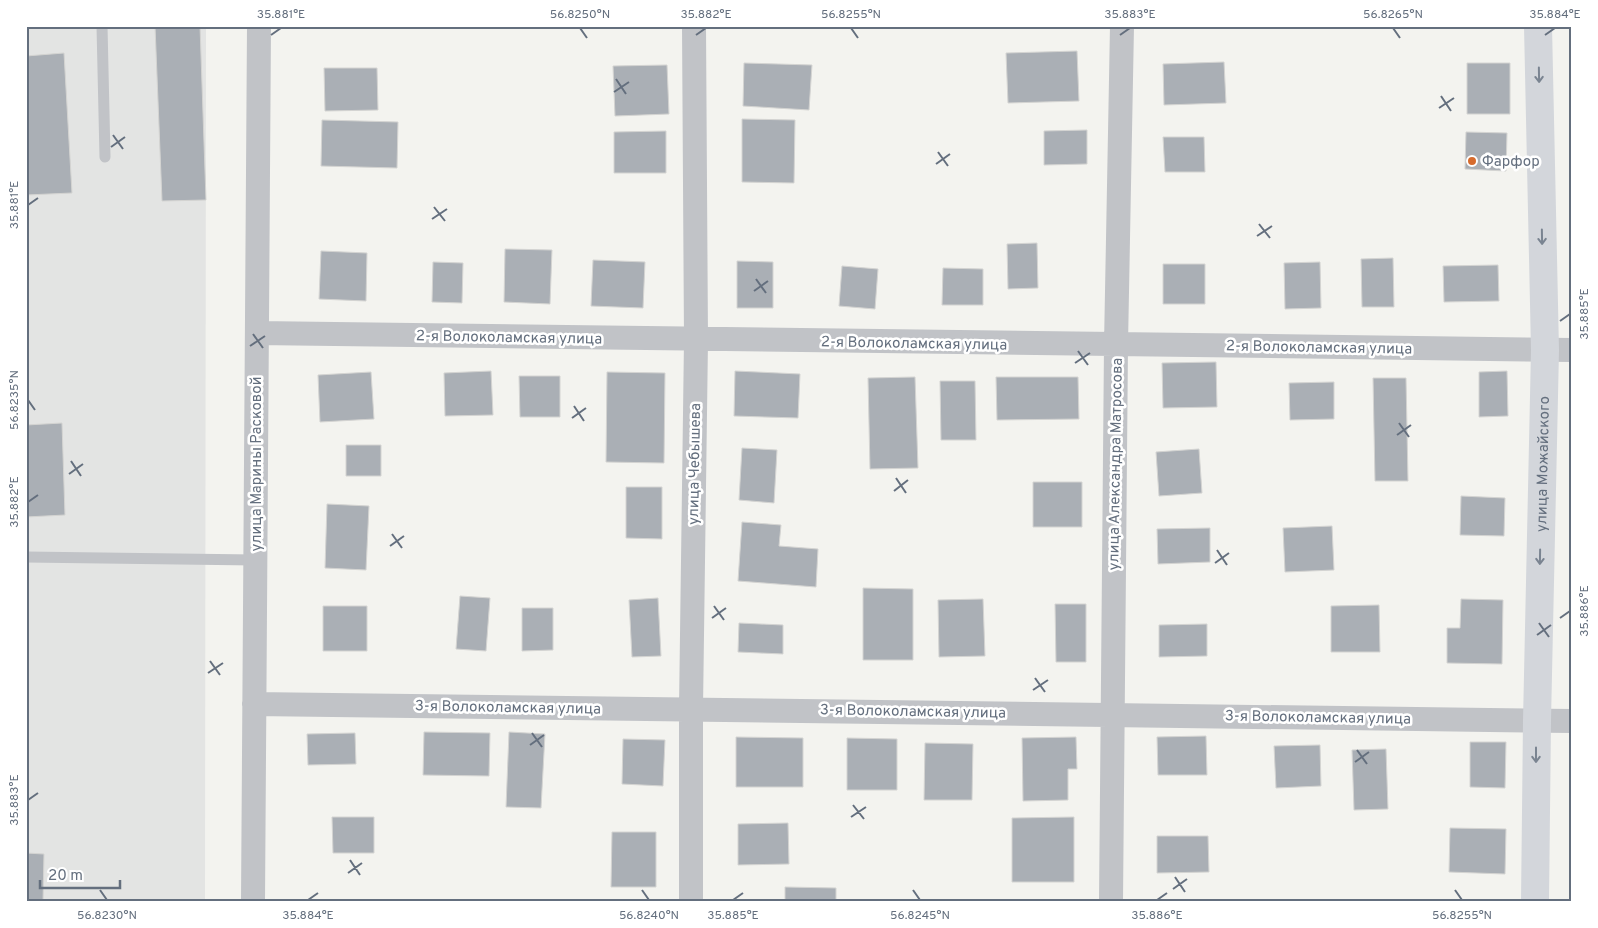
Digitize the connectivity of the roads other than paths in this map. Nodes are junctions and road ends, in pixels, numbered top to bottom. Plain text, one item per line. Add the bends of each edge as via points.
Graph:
1 (102, 26) edge
2 (259, 26) edge
3 (694, 26) edge
4 (1122, 26) edge
5 (1538, 26) edge
6 (105, 157) dead end
7 (257, 333) junction
8 (696, 340) junction
9 (1116, 345) junction
10 (1545, 350) junction
11 (1572, 350) edge
12 (26, 557) edge
13 (256, 560) junction
14 (254, 704) junction
15 (691, 709) junction
16 (1113, 714) junction
17 (1537, 721) junction
18 (1572, 721) edge
19 (253, 902) edge
20 (691, 902) edge
21 (1111, 902) edge
22 (1535, 902) edge

1 - 6 lane
2 - 7 street, улица Марины Расковой
3 - 8 street, улица Чебышева
4 - 9 street, улица Александра Матросова
5 -> 10 main road, улица Можайского
7 - 8 street, 2-я Волоколамская улица
7 - 13 street, улица Марины Расковой
8 - 9 street, 2-я Волоколамская улица
8 - 15 street, улица Чебышева
9 - 10 street, 2-я Волоколамская улица
9 - 16 street, улица Александра Матросова
10 - 11 street, 2-я Волоколамская улица
10 -> 17 main road, улица Можайского
12 - 13 lane
13 - 14 street, улица Марины Расковой
14 - 15 street, 3-я Волоколамская улица
14 - 19 street, улица Марины Расковой
15 - 16 street, 3-я Волоколамская улица
15 - 20 street, улица Чебышева
16 - 17 street, 3-я Волоколамская улица
16 - 21 street, улица Александра Матросова
17 - 18 street, 3-я Волоколамская улица
17 -> 22 main road, улица Можайского

